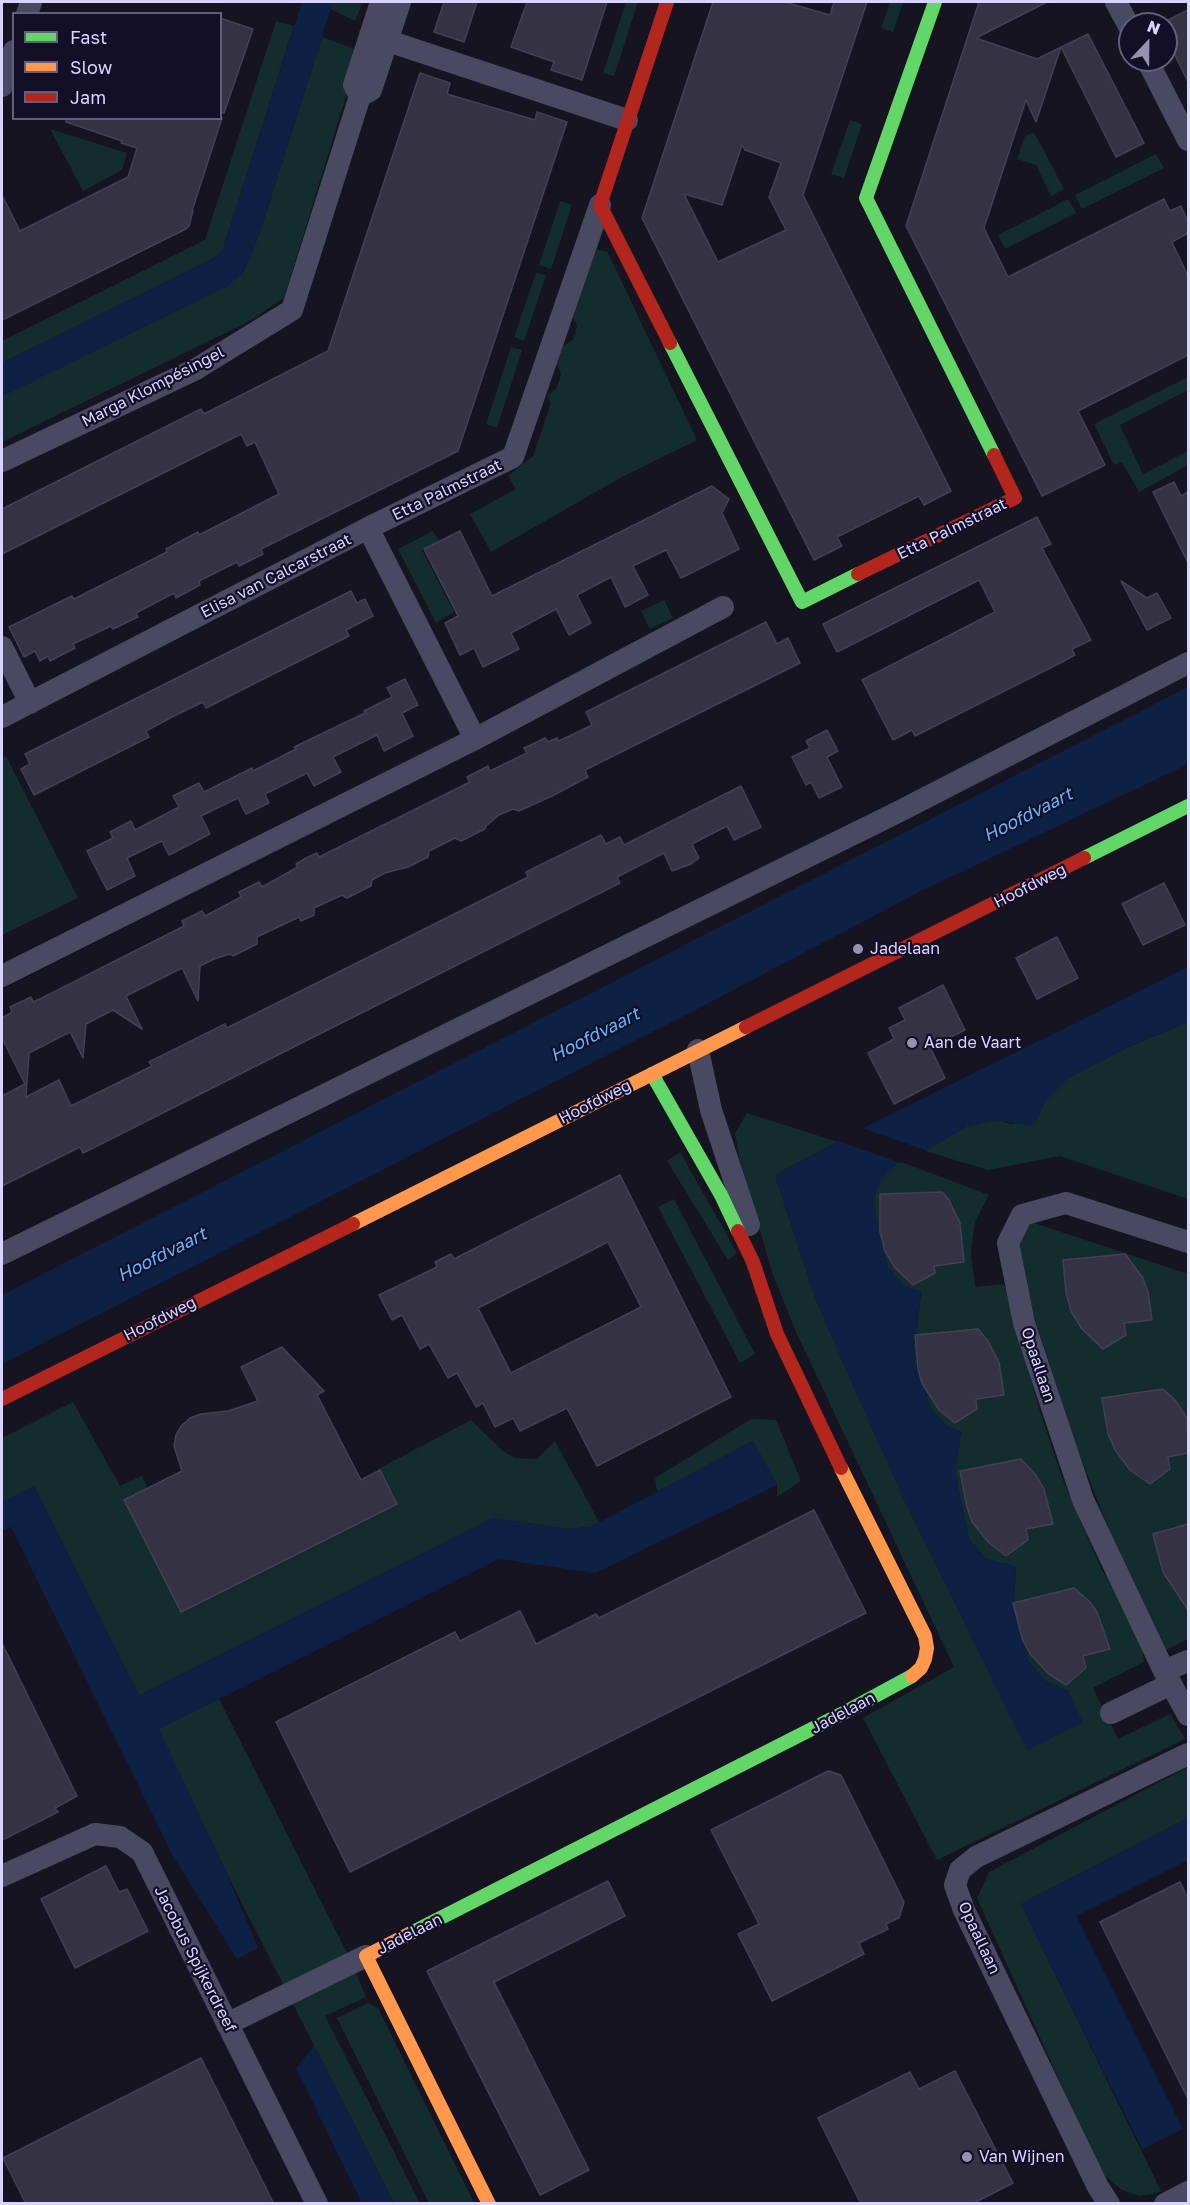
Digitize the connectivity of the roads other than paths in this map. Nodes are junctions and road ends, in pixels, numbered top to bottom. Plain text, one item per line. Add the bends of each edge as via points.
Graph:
1 (381, 2) edge
2 (400, 2) edge
3 (667, 2) edge
4 (935, 2) edge
5 (379, 38) junction
6 (12, 57) edge
7 (1153, 72) edge
8 (2, 86) edge
9 (627, 120) junction
10 (1188, 140) edge
11 (600, 205) junction
12 (2, 461) edge
13 (368, 528) junction
14 (723, 607) dead end
15 (2, 647) edge
16 (1188, 663) edge
17 (30, 703) junction
18 (2, 717) edge
19 (475, 739) junction
20 (1188, 806) edge
21 (2, 976) edge
22 (698, 1050) junction
23 (652, 1074) junction
24 (1188, 1242) edge
25 (2, 1254) edge
26 (753, 1262) junction
27 (2, 1399) edge
28 (1188, 1661) edge
29 (1168, 1678) junction
30 (1111, 1713) dead end
31 (1188, 1715) edge
32 (1188, 1754) edge
33 (2, 1876) edge
34 (366, 1956) junction
35 (227, 2024) junction
36 (1188, 2192) edge
37 (317, 2204) edge
38 (489, 2204) edge
39 (1109, 2204) edge
40 (1165, 2204) edge

1 - 5 street, Marga Klompésingel
2 - 5 street, Marga Klompésingel
3 - 9 street, Etta Palmstraat
4 - 11 street, Etta Palmstraat via 866,198 1015,498 802,602
5 - 9 street
5 - 12 street, Marga Klompésingel via 354,86 360,96 292,310 196,369
6 - 8 street
7 - 10 street
9 - 11 street, Etta Palmstraat
11 - 13 street, Etta Palmstraat via 513,457
13 - 17 street, Elisa van Calcarstraat
13 - 19 street, Elisa van Calcarstraat
14 - 19 street
15 - 17 street
16 - 25 street via 896,813
17 - 18 street, Elisa van Calcarstraat
19 - 21 street
20 - 22 street, Hoofdweg
22 - 23 street, Hoofdweg
22 - 26 street, Jadelaan via 711,1110 751,1230
23 - 26 street, Jadelaan via 721,1195
23 - 27 street, Hoofdweg
24 - 29 street, Opaallaan via 1066,1203 1022,1215 1008,1243 1024,1323 1083,1500
26 - 34 street, Jadelaan via 777,1334 925,1636 927,1648 921,1668 851,1709
28 - 29 street
29 - 30 street
29 - 31 street, Opaallaan
32 - 39 street, Opaallaan via 976,1857 960,1870 955,1885
33 - 35 street, Jacobus Spijkerdreef via 95,1834 120,1837 142,1852
34 - 35 street, Jadelaan
34 - 38 street, Jadelaan
35 - 37 street, Jacobus Spijkerdreef
36 - 40 street

